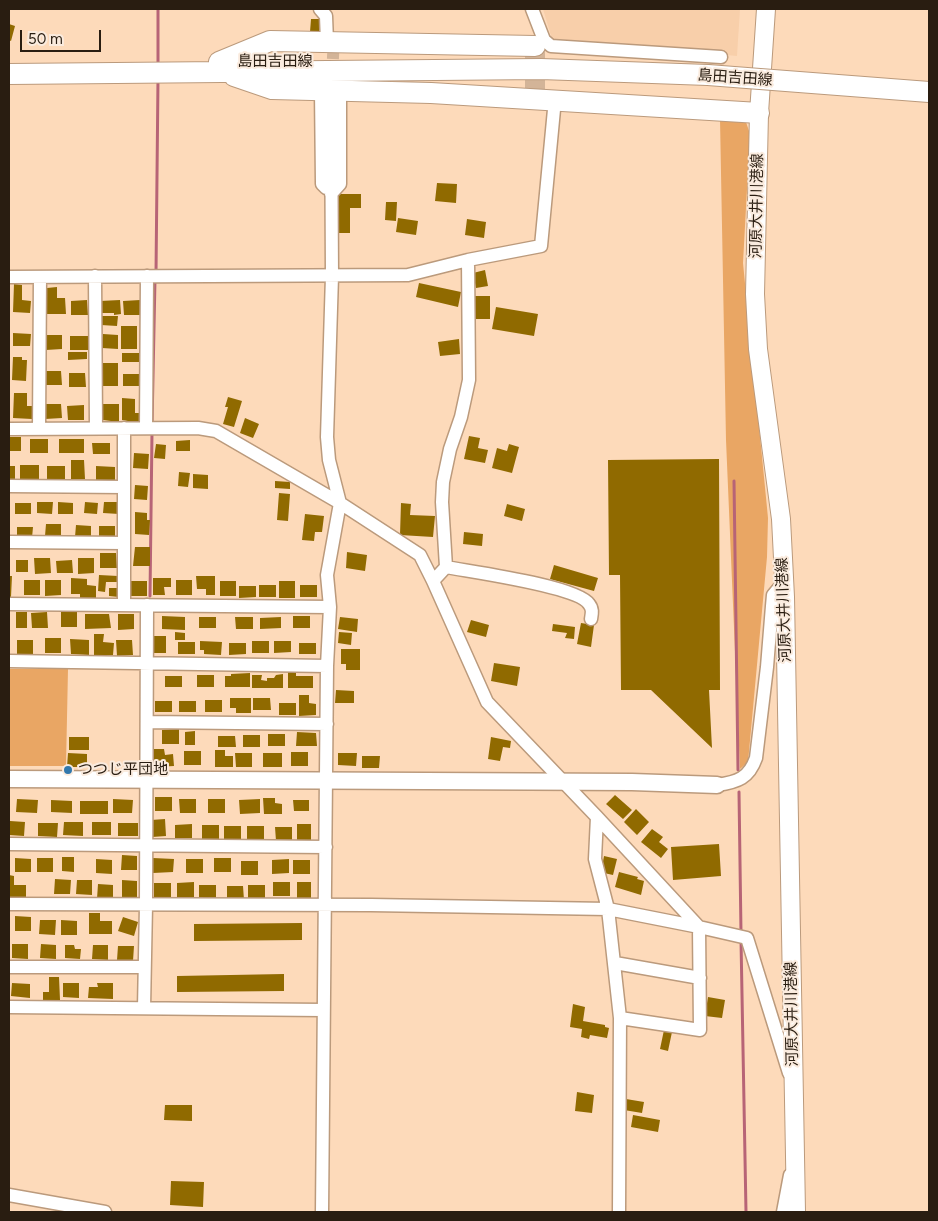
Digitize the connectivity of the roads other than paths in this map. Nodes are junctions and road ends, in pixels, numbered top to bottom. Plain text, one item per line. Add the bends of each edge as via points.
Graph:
1 (320, 9) edge
2 (334, 9) edge
3 (532, 9) edge
4 (766, 9) edge
5 (330, 38) junction
6 (535, 46) dead end
7 (721, 57) dead end
8 (9, 64) edge
9 (220, 67) junction
10 (9, 74) edge
11 (929, 92) edge
12 (331, 93) junction
13 (545, 99) junction
14 (759, 113) junction
15 (331, 194) junction
16 (468, 260) junction
17 (40, 276) junction
18 (95, 276) junction
19 (147, 276) junction
20 (332, 276) junction
21 (9, 277) edge
22 (96, 428) junction
23 (124, 428) junction
24 (146, 428) junction
25 (9, 429) edge
26 (39, 429) junction
27 (9, 486) edge
28 (124, 487) junction
29 (340, 504) junction
30 (9, 542) edge
31 (124, 543) junction
32 (446, 567) junction
33 (433, 581) junction
34 (784, 583) junction
35 (9, 604) edge
36 (124, 605) junction
37 (147, 605) junction
38 (330, 608) junction
39 (591, 619) dead end
40 (9, 661) edge
41 (148, 663) junction
42 (327, 666) junction
43 (147, 722) junction
44 (327, 724) junction
45 (9, 779) edge
46 (146, 780) junction
47 (327, 781) junction
48 (563, 782) junction
49 (717, 785) joint
50 (597, 817) junction
51 (9, 844) edge
52 (147, 845) junction
53 (326, 847) junction
54 (9, 904) edge
55 (146, 905) junction
56 (324, 906) junction
57 (608, 909) junction
58 (699, 927) junction
59 (615, 963) junction
60 (9, 967) edge
61 (144, 967) junction
62 (700, 978) junction
63 (9, 1007) edge
64 (144, 1008) junction
65 (323, 1010) junction
66 (620, 1018) junction
67 (793, 1084) junction
68 (795, 1153) junction
69 (9, 1195) edge
70 (105, 1212) edge
71 (322, 1212) edge
72 (619, 1212) edge
73 (783, 1212) edge
74 (796, 1212) edge

1 - 5 street via 326,16
2 - 5 street
3 - 7 street via 544,40 551,46
4 - 14 main road, 河原大井川港線
5 - 6 main road
5 - 9 main road via 270,41
8 - 9 main road, 島田吉田線
9 - 10 main road, 島田吉田線
9 - 11 main road, 島田吉田線, bridge via 541,69 708,76
9 - 12 main road via 272,89
12 - 13 main road via 431,92
12 - 15 street via 340,184
12 - 15 street via 322,184
13 - 14 main road
13 - 16 street via 541,246
14 - 34 main road, 河原大井川港線 via 755,294 758,348 781,519
15 - 20 street
16 - 20 street via 408,275
16 - 32 street via 469,380 443,482
17 - 18 street
17 - 21 street
17 - 26 street
18 - 19 street
18 - 22 street
19 - 20 street
19 - 24 street
20 - 29 street via 327,437
22 - 23 street
22 - 26 street
23 - 24 street
23 - 28 street
24 - 29 street via 216,431
25 - 26 street
27 - 28 street
28 - 31 street
29 - 33 street via 420,555
29 - 38 street via 327,575
30 - 31 street
31 - 36 street
32 - 33 street
32 - 39 street via 550,587 578,596 589,603
33 - 48 street via 486,702
34 - 49 street via 773,595 756,758 747,776
34 - 67 main road, 河原大井川港線
35 - 36 street
36 - 37 street
37 - 38 street
37 - 41 street
38 - 42 street
40 - 41 street
41 - 42 street
41 - 43 street
42 - 44 street
43 - 44 street
43 - 46 street
44 - 47 street
45 - 46 street
46 - 47 street
46 - 52 street
47 - 48 street
47 - 53 street
48 - 49 street
48 - 50 street
50 - 57 street via 595,859
50 - 58 street
51 - 52 street
52 - 53 street
52 - 55 street
53 - 56 street
54 - 55 street
55 - 56 street
55 - 61 street
56 - 57 street
56 - 65 street
57 - 58 street
57 - 59 street
58 - 62 street
58 - 67 street via 742,937
59 - 62 street
59 - 66 street
60 - 61 street
61 - 64 street
62 - 66 street via 700,1030
63 - 64 street
64 - 65 street
65 - 71 street
66 - 72 street
67 - 68 main road, 河原大井川港線
68 - 73 street
68 - 74 main road, 河原大井川港線
69 - 70 street

